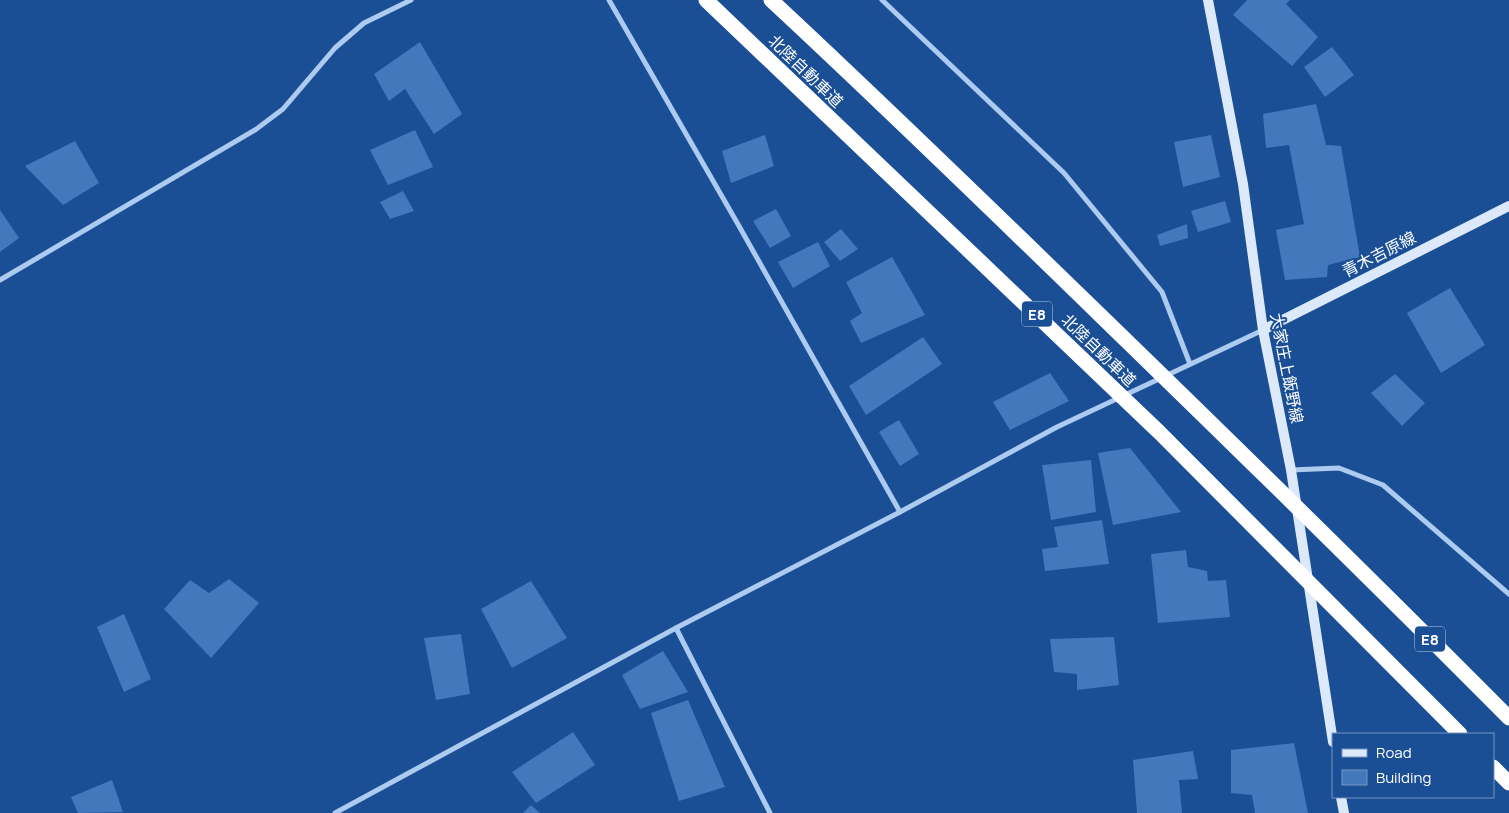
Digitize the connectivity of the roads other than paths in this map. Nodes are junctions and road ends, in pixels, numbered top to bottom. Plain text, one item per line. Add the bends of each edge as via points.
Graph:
1 (411, 0) edge
2 (609, 0) edge
3 (706, 0) edge
4 (771, 0) edge
5 (882, 0) edge
6 (1208, 0) edge
7 (1509, 206) edge
8 (0, 280) edge
9 (1263, 330) junction
10 (1190, 364) junction
11 (1291, 470) junction
12 (900, 512) junction
13 (1509, 594) edge
14 (676, 628) junction
15 (1509, 718) edge
16 (1459, 733) edge
17 (1332, 736) edge
18 (1494, 768) edge
19 (1509, 783) edge
20 (1341, 798) edge
21 (335, 813) edge
22 (770, 813) edge
23 (1344, 813) edge

1 - 8 street via 364,23 335,48 283,109 255,130
2 - 12 street
3 - 16 highway, 北陸自動車道 / E8 via 1159,432
4 - 15 highway, 北陸自動車道 / E8 via 1352,560
5 - 10 street via 1064,173 1162,292
6 - 9 main road, 大家庄上飯野線 via 1243,184
7 - 9 main road, 青木吉原線
9 - 10 street
9 - 11 main road, 大家庄上飯野線
10 - 12 street via 1057,427
11 - 13 street via 1339,468 1383,485
11 - 17 main road, 大家庄上飯野線
12 - 14 street
14 - 21 street
14 - 22 street
18 - 19 highway
20 - 23 main road

